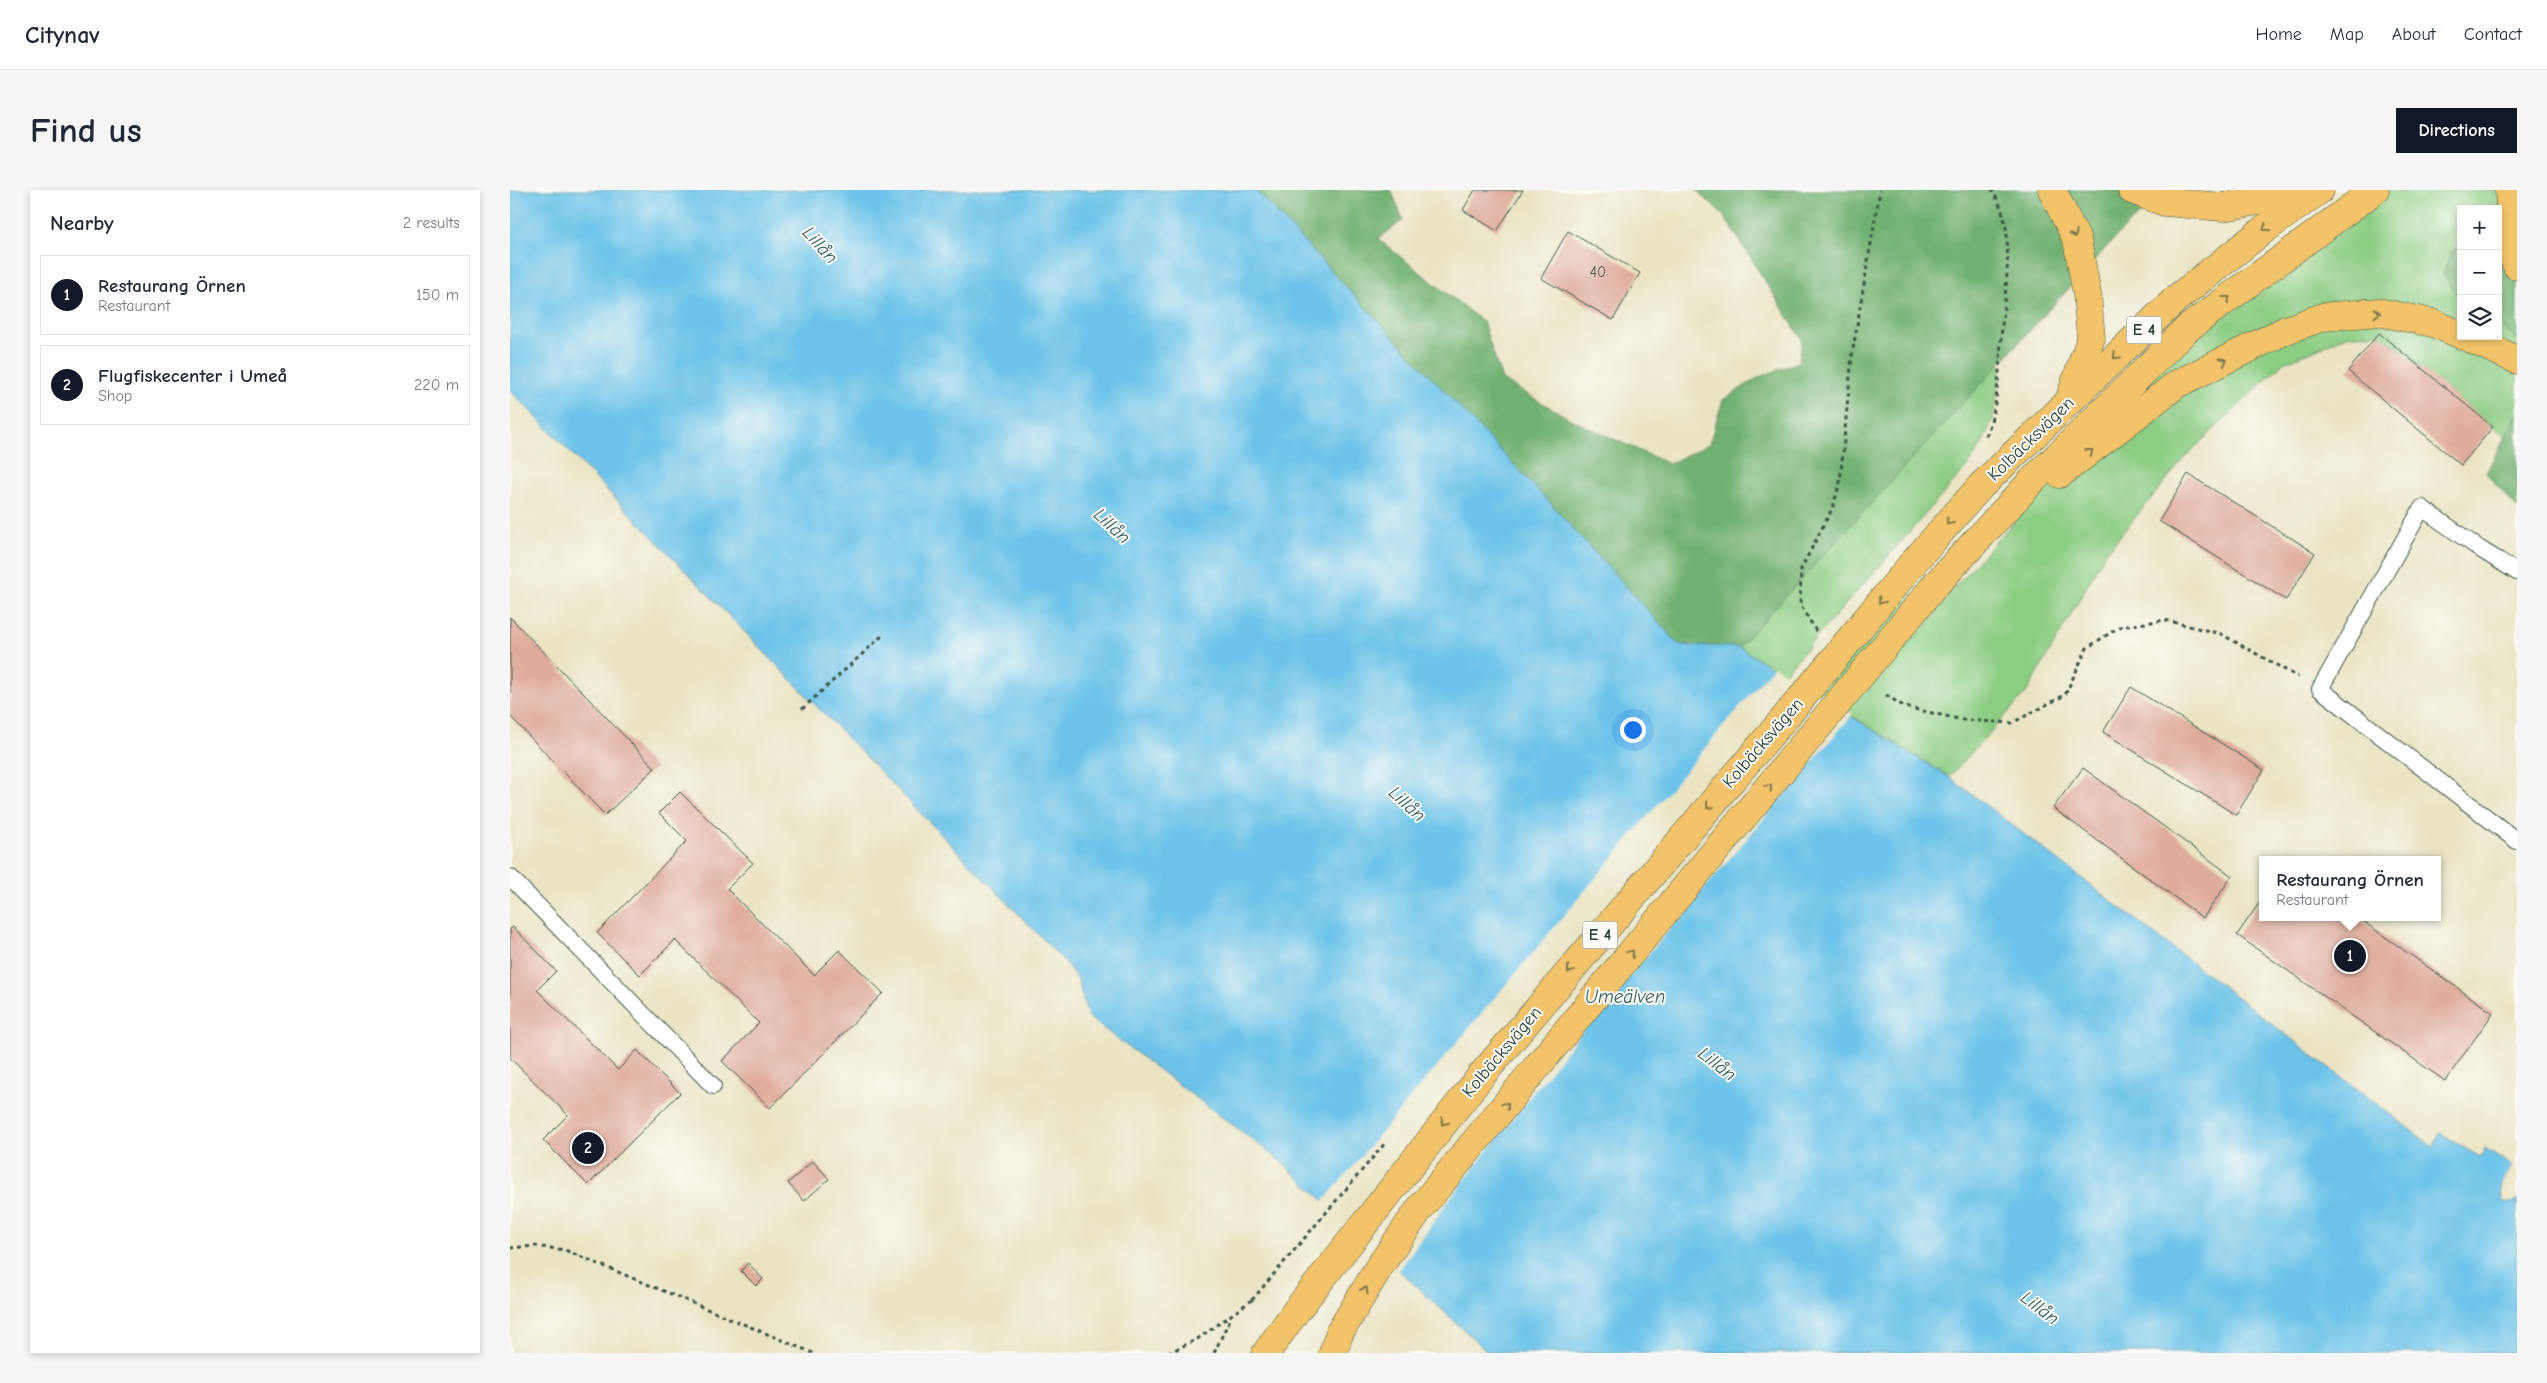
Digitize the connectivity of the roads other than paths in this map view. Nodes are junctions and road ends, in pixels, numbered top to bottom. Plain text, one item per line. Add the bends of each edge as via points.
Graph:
1 (2052, 190) edge
2 (2132, 190) edge
3 (2320, 190) edge
4 (2375, 190) edge
5 (2509, 190) edge
6 (2517, 266) edge
7 (2457, 334) edge
8 (2471, 340) edge
9 (2517, 360) edge
10 (2068, 404) junction
11 (1982, 535) junction
12 (2517, 572) edge
13 (2517, 841) edge
14 (510, 877) edge
15 (713, 1086) dead end
16 (1336, 1342) edge
17 (1266, 1353) edge

1 -> 10 highway via 2077,240 2091,338
2 - 3 highway via 2165,202 2223,207
3 -> 10 highway, Kolbäcksvägen / E 4 via 2176,299
11 -> 4 highway, Kolbäcksvägen / E 4 via 2033,480 2188,328
5 - 6 highway
11 -> 7 highway via 2177,384 2286,330 2323,317 2378,312 2433,323
8 - 9 highway
10 -> 17 highway, Kolbäcksvägen / E 4, bridge via 1981,486 1912,564 1481,1076
16 -> 11 highway, Kolbäcksvägen / E 4, bridge via 1378,1267 1421,1207 1937,583
12 - 13 lane via 2422,508 2320,690
14 - 15 lane

